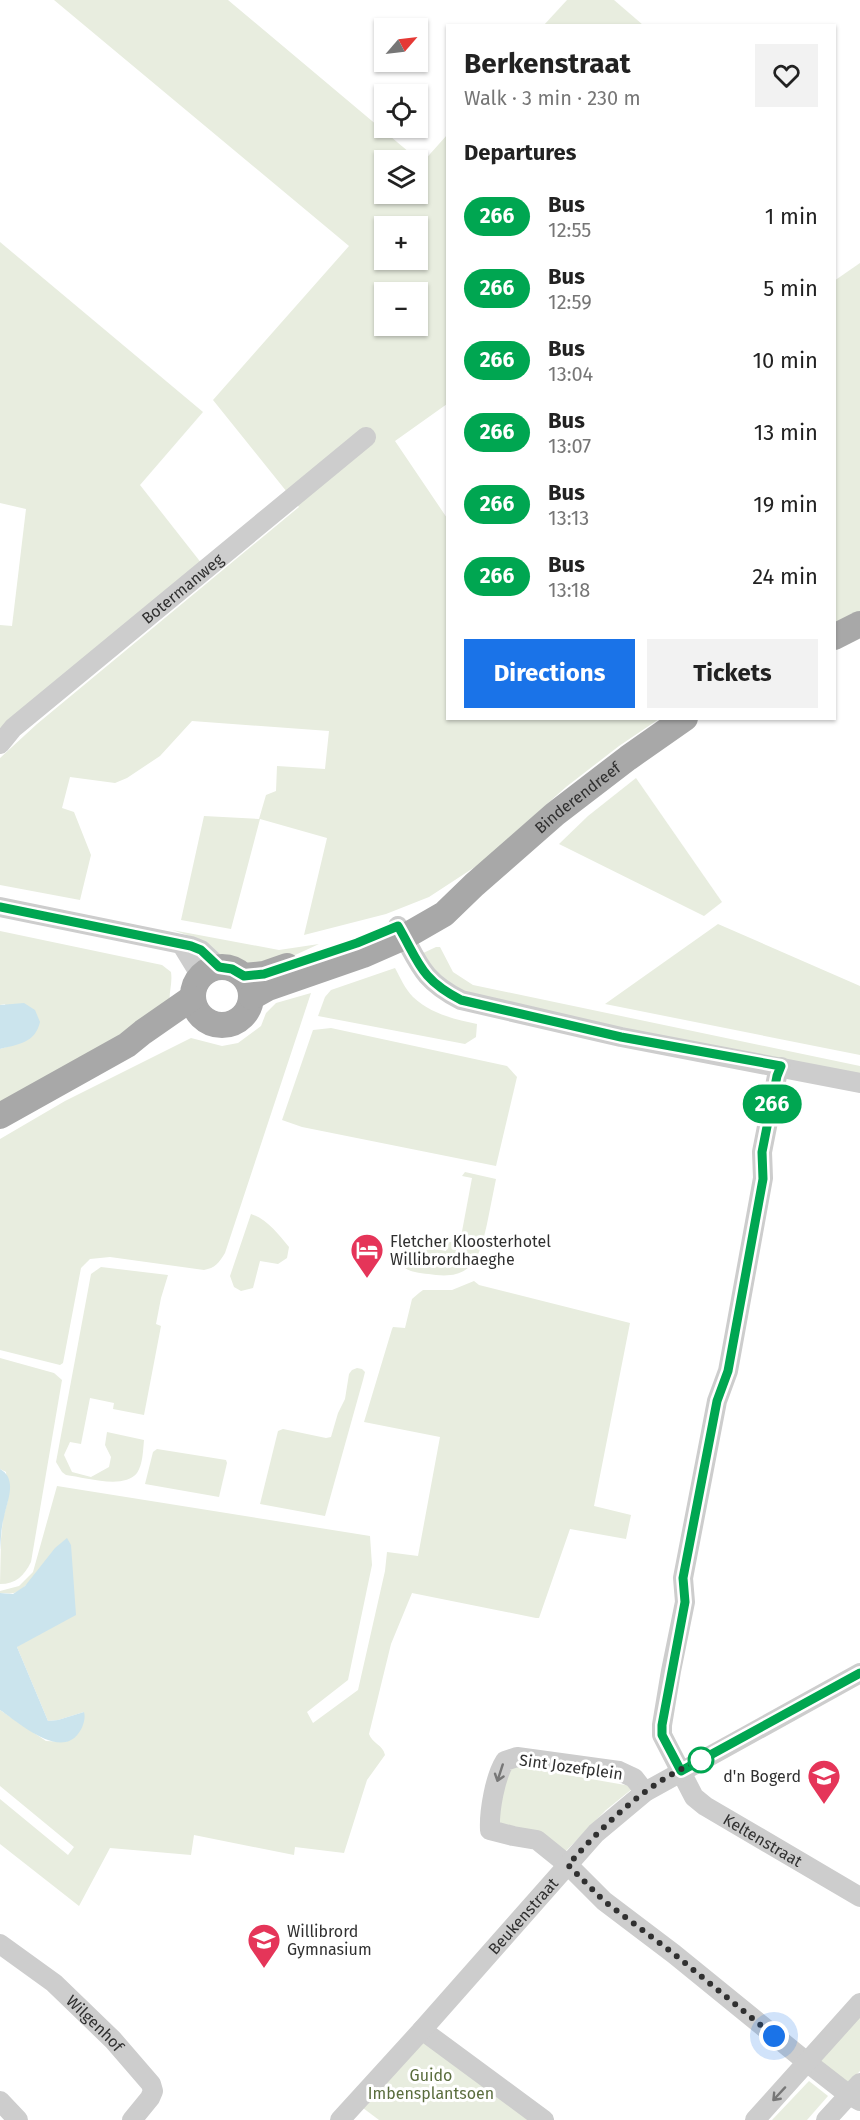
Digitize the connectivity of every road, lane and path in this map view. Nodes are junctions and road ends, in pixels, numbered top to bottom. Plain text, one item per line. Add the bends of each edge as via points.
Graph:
1 (366, 437) dead end
2 (860, 624) edge
3 (836, 636) edge
4 (682, 720) edge
5 (0, 744) edge
6 (0, 907) edge
7 (401, 931) junction
8 (248, 987) junction
9 (203, 989) junction
10 (781, 1066) junction
11 (860, 1083) edge
12 (0, 1116) edge
13 (860, 1673) edge
14 (681, 1771) junction
15 (645, 1792) junction
16 (568, 1865) junction
17 (860, 1897) edge
18 (0, 1944) edge
19 (860, 2003) edge
20 (422, 2030) junction
21 (808, 2063) junction
22 (856, 2093) edge
23 (0, 2101) edge
24 (18, 2120) edge
25 (132, 2120) edge
26 (340, 2120) edge
27 (544, 2120) edge
28 (755, 2120) edge
29 (826, 2120) edge

1 - 5 street, Botermanweg via 13,728
2 - 3 main road
4 - 7 main road, Binderendreef via 555,814 444,914
6 - 9 street via 182,945
7 - 8 main road, Binderendreef via 363,955 268,988
7 - 10 street via 427,978 461,1000 621,1037
8 - 9 main road via 232,969
8 - 9 main road via 248,1011 239,1021 226,1026 212,1024
9 - 12 main road via 127,1045
10 - 11 street
10 - 14 street, Keltenstraat via 762,1152 763,1179 728,1371 717,1401 685,1566 685,1602 662,1725 662,1735
13 - 14 street, Beukenstraat
14 - 15 street, Beukenstraat
14 - 17 street, Keltenstraat via 694,1797 705,1806
15 - 16 street, Beukenstraat via 596,1833
15 -> 16 street, Sint Jozefplein via 634,1778 619,1771 517,1757 505,1761 490,1830 537,1840
16 - 20 street, Beukenstraat
16 - 21 street via 604,1901
18 - 25 street, Wilgenhof via 54,1983 113,2040 151,2084 150,2098
19 - 21 street
20 - 26 street, Beukenstraat
20 - 27 street
21 - 22 street
21 -> 28 street
22 - 29 street
23 - 24 street

